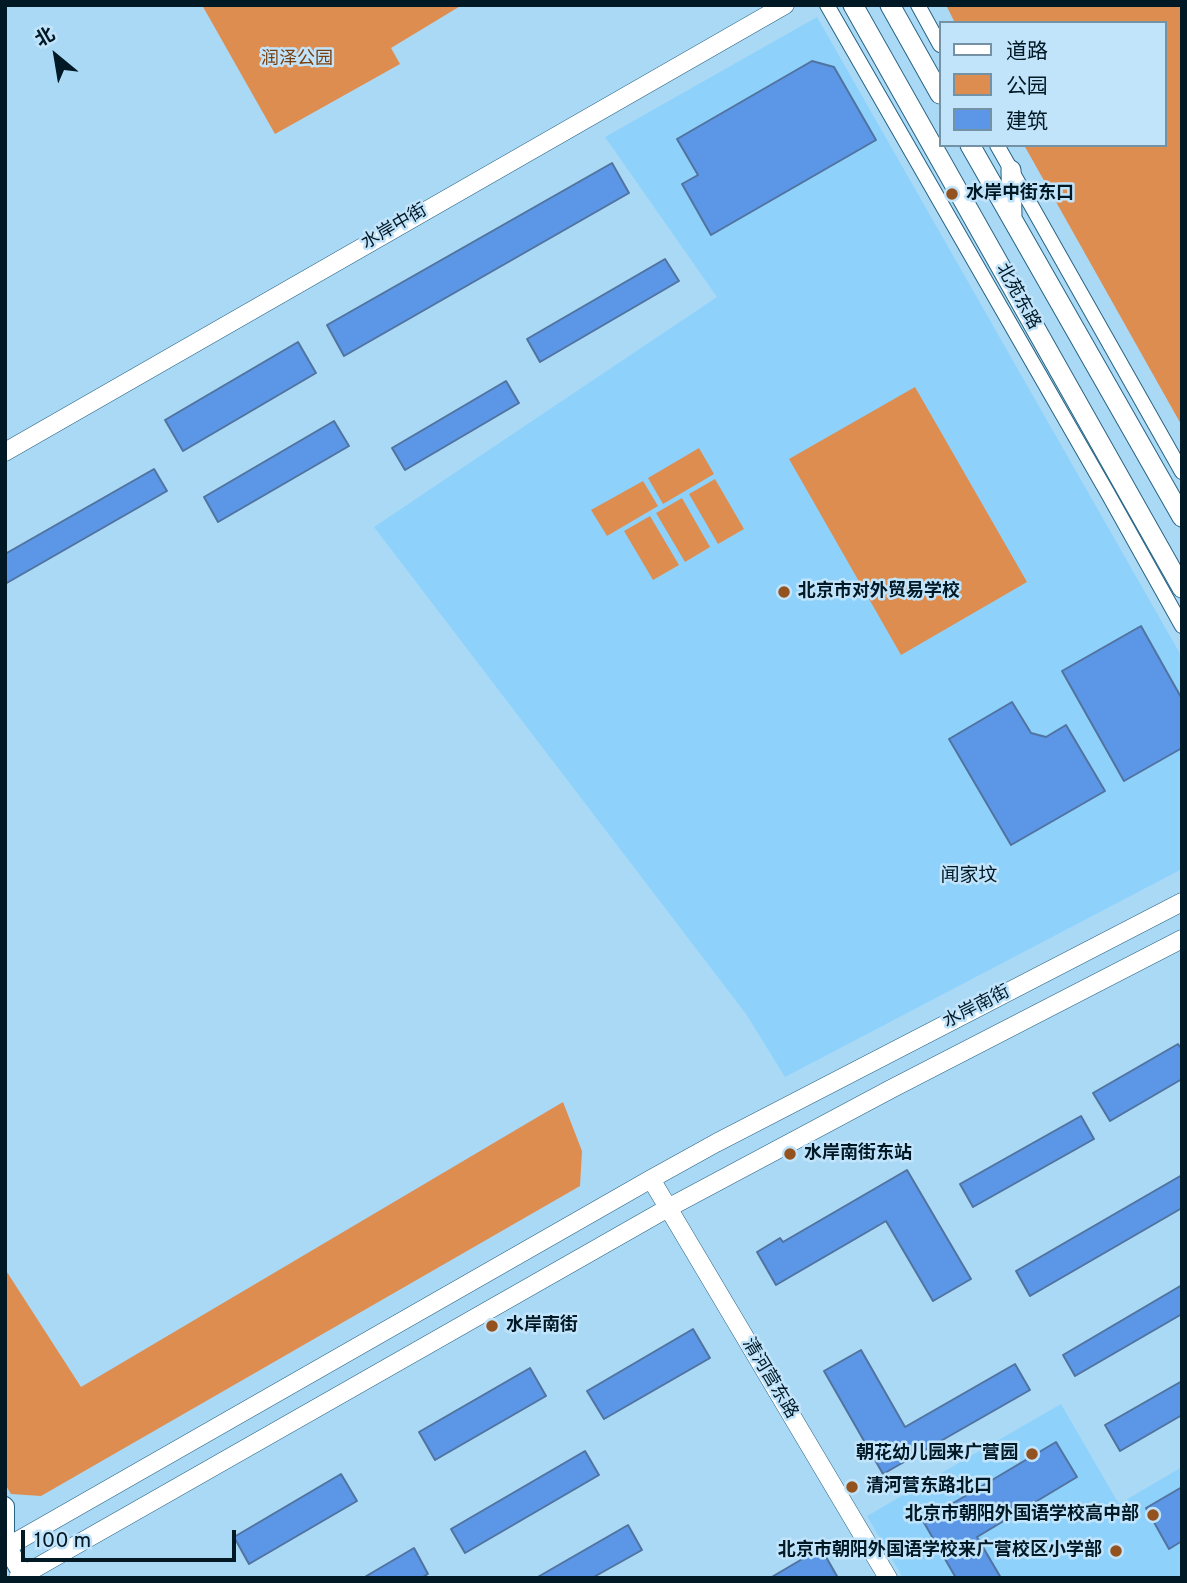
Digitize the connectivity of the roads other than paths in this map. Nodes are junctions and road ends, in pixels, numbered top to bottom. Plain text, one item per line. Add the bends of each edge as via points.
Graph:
1 (785, 5) edge
2 (827, 5) edge
3 (853, 5) edge
4 (890, 5) edge
5 (918, 5) edge
6 (939, 43) edge
7 (939, 92) edge
8 (971, 147) edge
9 (998, 147) edge
10 (1011, 170) junction
11 (1012, 220) junction
12 (5, 453) edge
13 (1182, 472) edge
14 (1182, 517) edge
15 (1182, 588) edge
16 (1182, 626) edge
17 (1182, 902) edge
18 (1182, 939) edge
19 (651, 1179) junction
20 (668, 1208) junction
21 (5, 1504) edge
22 (6, 1546) edge
23 (22, 1577) edge
24 (888, 1578) edge

1 - 12 street, 水岸中街
2 - 16 street
3 - 15 main road, 北苑东路
4 - 7 main road
5 - 6 street
8 - 11 main road, 北苑东路
9 - 10 street
10 - 11 main road
10 - 13 street
11 - 14 main road, 北苑东路
17 - 19 street, 水岸南街
18 - 20 street, 水岸南街
19 - 20 street, 清河营东路
19 - 22 street, 水岸南街
20 - 23 street, 水岸南街
20 - 24 street, 清河营东路
21 - 22 street
22 - 23 main road

